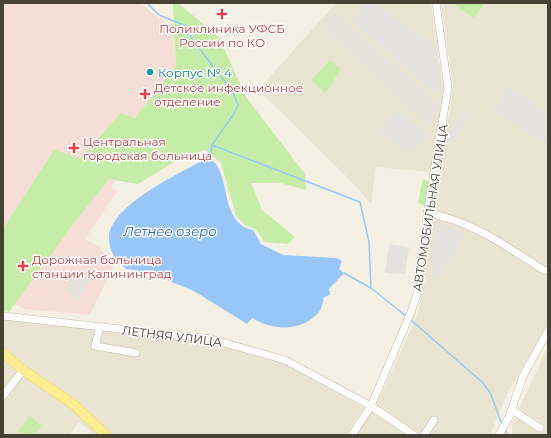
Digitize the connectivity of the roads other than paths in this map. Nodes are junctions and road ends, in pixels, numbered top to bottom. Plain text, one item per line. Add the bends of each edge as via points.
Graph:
1 (436, 3) edge
2 (428, 213) junction
3 (548, 271) edge
4 (3, 316) edge
5 (100, 327) junction
6 (548, 331) edge
7 (3, 353) edge
8 (136, 353) dead end
9 (23, 370) junction
10 (3, 396) edge
11 (371, 406) junction
12 (512, 410) junction
13 (434, 420) dead end
14 (540, 428) dead end
15 (503, 429) edge
16 (106, 435) edge
17 (352, 435) edge
18 (414, 435) edge
19 (424, 435) edge

1 - 2 street, АВТОМОБИЛЬНАЯ УЛИЦА via 448,88
2 - 3 street via 477,229 542,270
2 - 11 street, АВТОМОБИЛЬНАЯ УЛИЦА via 418,291
4 - 5 street, ЛЕТНЯЯ УЛИЦА
5 - 8 street via 95,346
5 - 11 street, ЛЕТНЯЯ УЛИЦА via 210,339 285,360
6 - 12 street via 523,376
7 - 9 main road
9 - 10 street
9 - 16 main road via 73,404
11 - 17 street, АВТОМОБИЛЬНАЯ УЛИЦА
11 - 18 street, ЛЕТНЯЯ УЛИЦА
12 - 14 street
12 - 15 street
13 - 19 street

